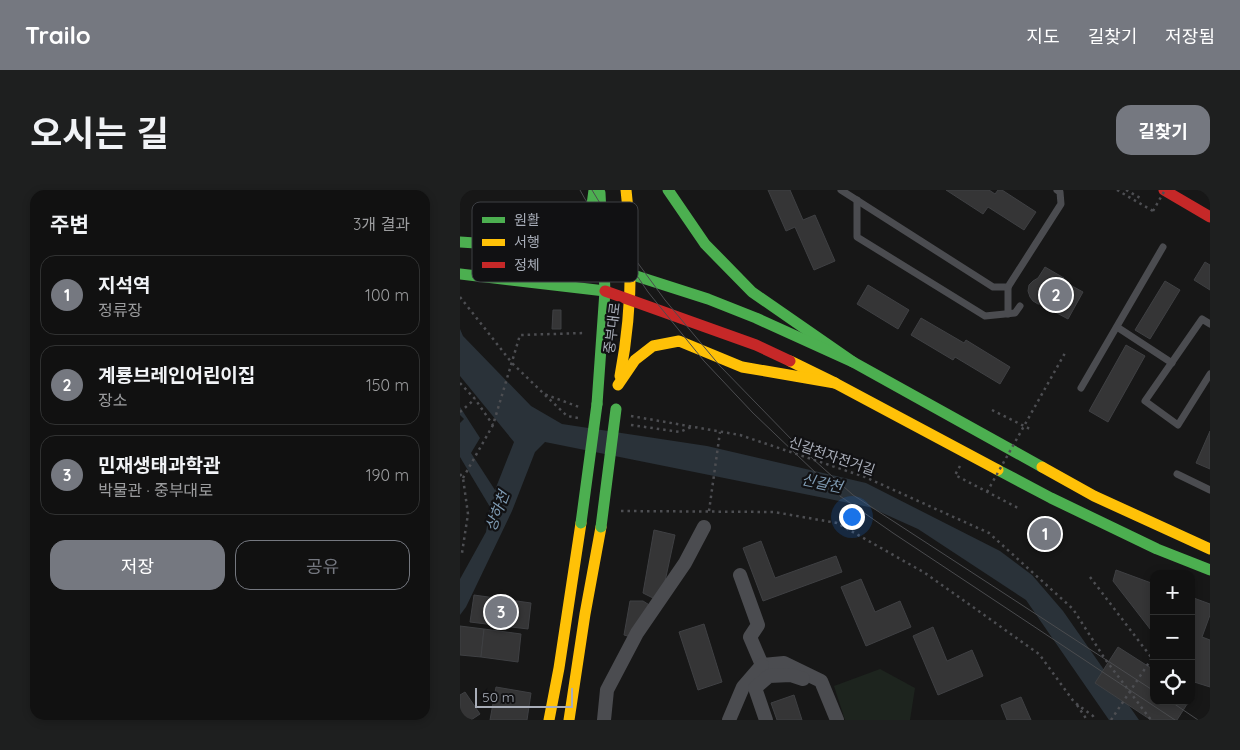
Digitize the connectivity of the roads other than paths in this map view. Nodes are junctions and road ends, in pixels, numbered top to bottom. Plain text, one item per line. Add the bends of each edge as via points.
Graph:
1 (668, 190) edge
2 (841, 190) edge
3 (1057, 190) edge
4 (1165, 190) edge
5 (857, 200) junction
6 (1210, 217) edge
7 (1163, 247) dead end
8 (638, 277) edge
9 (526, 282) edge
10 (605, 282) edge
11 (630, 282) edge
12 (1008, 287) junction
13 (605, 291) junction
14 (630, 299) junction
15 (1020, 306) dead end
16 (1008, 314) junction
17 (1210, 324) edge
18 (1117, 327) junction
19 (853, 362) junction
20 (1172, 363) junction
21 (1210, 374) edge
22 (836, 383) junction
23 (1081, 388) dead end
24 (617, 397) junction
25 (1177, 474) dead end
26 (1210, 490) edge
27 (704, 527) dead end
28 (1210, 549) edge
29 (1210, 570) edge
30 (740, 575) dead end
31 (762, 665) junction
32 (549, 720) edge
33 (569, 720) edge
34 (604, 720) edge
35 (729, 720) edge
36 (766, 720) edge
37 (830, 720) edge
38 (837, 720) edge

1 - 19 main road via 704,244 752,292
2 - 5 lane
3 - 12 lane via 1061,204
4 - 6 main road
5 - 12 lane via 993,287
5 - 16 lane via 857,237 984,316
7 - 18 lane
8 - 19 main road via 708,298
9 - 13 main road
10 - 13 main road, 중부대로
11 - 14 main road, 중부대로
12 - 16 lane
13 - 14 main road
13 - 32 main road, 중부대로, bridge via 604,328 581,523
14 - 22 main road via 756,345
14 - 24 main road, 중부대로
15 - 16 lane via 1015,313
17 - 20 lane via 1202,318
18 - 20 lane
18 - 23 lane
19 - 28 main road via 1094,496
20 - 21 lane via 1145,401 1178,425
22 - 24 main road via 742,367 679,341 653,346 635,360
22 - 29 main road via 1060,502 1157,549
24 - 33 main road, 중부대로, bridge via 601,527
25 - 26 lane
27 - 34 street via 685,563 637,633 607,690
30 - 31 street via 758,625 750,638
31 - 35 street via 743,687
31 - 38 street via 784,664 821,681
36 - 37 street via 755,688 769,676 791,675 809,680 820,693

